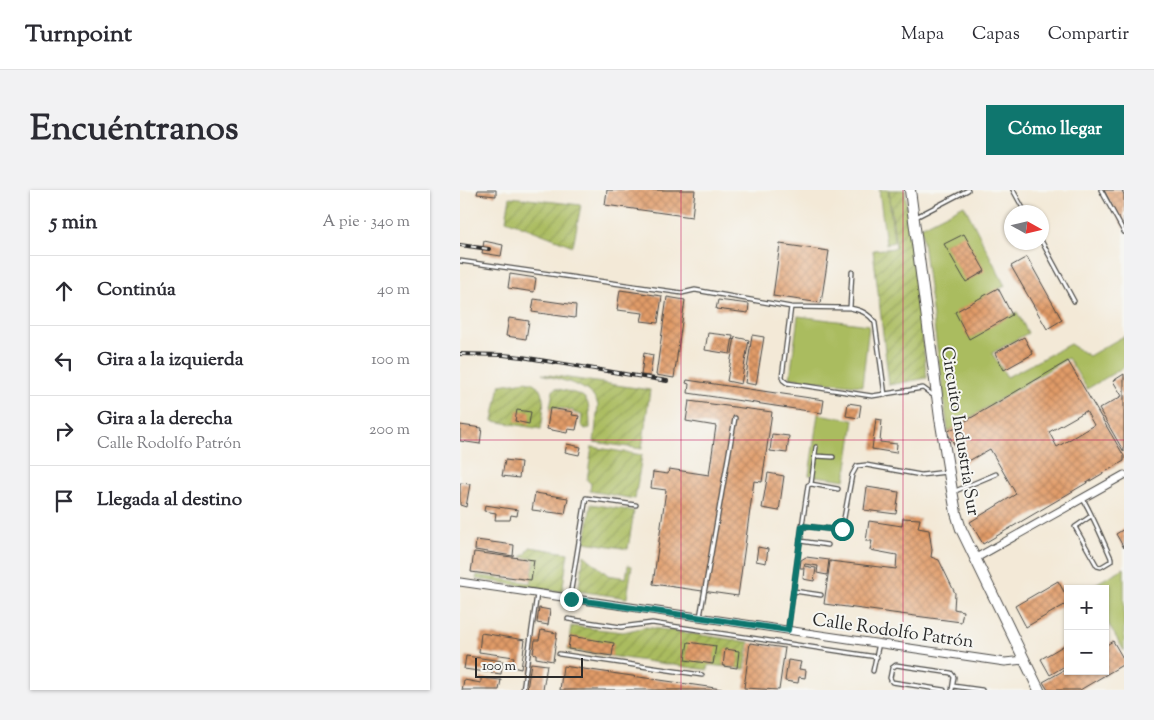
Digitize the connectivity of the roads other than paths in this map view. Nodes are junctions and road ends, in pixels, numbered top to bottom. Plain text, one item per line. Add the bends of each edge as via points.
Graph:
1 (968, 190) edge
2 (1013, 190) edge
3 (1101, 190) edge
4 (912, 191) edge
5 (1021, 205) edge
6 (914, 218) junction
7 (1124, 232) edge
8 (1046, 250) edge
9 (460, 261) edge
10 (852, 272) dead end
11 (1074, 301) dead end
12 (791, 307) junction
13 (850, 308) junction
14 (885, 395) junction
15 (937, 400) junction
16 (735, 418) dead end
17 (816, 447) dead end
18 (815, 456) junction
19 (833, 457) dead end
20 (948, 472) junction
21 (996, 474) dead end
22 (1124, 474) edge
23 (811, 484) junction
24 (838, 489) dead end
25 (952, 492) junction
26 (1083, 499) junction
27 (636, 505) dead end
28 (1092, 516) junction
29 (802, 526) junction
30 (800, 541) junction
31 (828, 545) dead end
32 (976, 558) junction
33 (460, 582) edge
34 (794, 591) junction
35 (538, 594) junction
36 (821, 595) dead end
37 (571, 599) junction
38 (700, 618) junction
39 (568, 619) dead end
40 (788, 630) junction
41 (879, 643) junction
42 (559, 654) dead end
43 (877, 657) junction
44 (1025, 660) junction
45 (873, 671) dead end
46 (702, 675) dead end
47 (953, 688) edge
48 (524, 690) edge
49 (944, 690) edge
50 (982, 690) edge
51 (1039, 690) edge

1 - 6 lane
2 - 5 lane
3 - 7 lane
4 - 6 main road, Circuito Industria Sur
6 - 15 main road, Circuito Industria Sur
8 - 11 lane
9 - 12 lane via 682,294 695,290
10 - 13 lane
12 - 13 lane
12 - 14 lane via 783,380 872,396
13 - 14 lane via 864,312 875,323
14 - 15 lane via 923,388
15 - 20 main road, Circuito Industria Sur
16 - 38 lane
17 - 18 lane
18 - 19 lane
18 - 23 lane
20 - 25 main road, Circuito Industria Sur
20 - 29 lane via 921,475 858,466 852,474 842,529
21 - 25 lane
22 - 26 street
23 - 24 lane
23 - 29 lane via 807,487
25 - 32 main road, Circuito Industria Sur via 961,529
26 - 28 lane
26 - 32 street
27 - 37 lane via 586,498
28 - 28 lane via 1111,558 1100,568 1075,527
29 - 30 lane
30 - 31 lane
30 - 34 lane
32 - 44 main road, Circuito Industria Sur
33 - 35 street, Calle Rodolfo Patrón
34 - 36 lane
34 - 40 lane
35 - 37 street, Calle Rodolfo Patrón
35 - 48 lane
37 - 38 street, Calle Rodolfo Patrón
38 - 40 street, Calle Rodolfo Patrón
39 - 43 lane via 621,627 652,624
40 - 41 street, Calle Rodolfo Patrón
41 - 43 lane
41 - 44 street, Calle Rodolfo Patrón via 1006,662
42 - 46 lane
43 - 45 lane
44 - 51 main road, Circuito Industria Sur
47 - 49 lane via 951,673 896,665 892,668 892,682
47 - 50 lane

